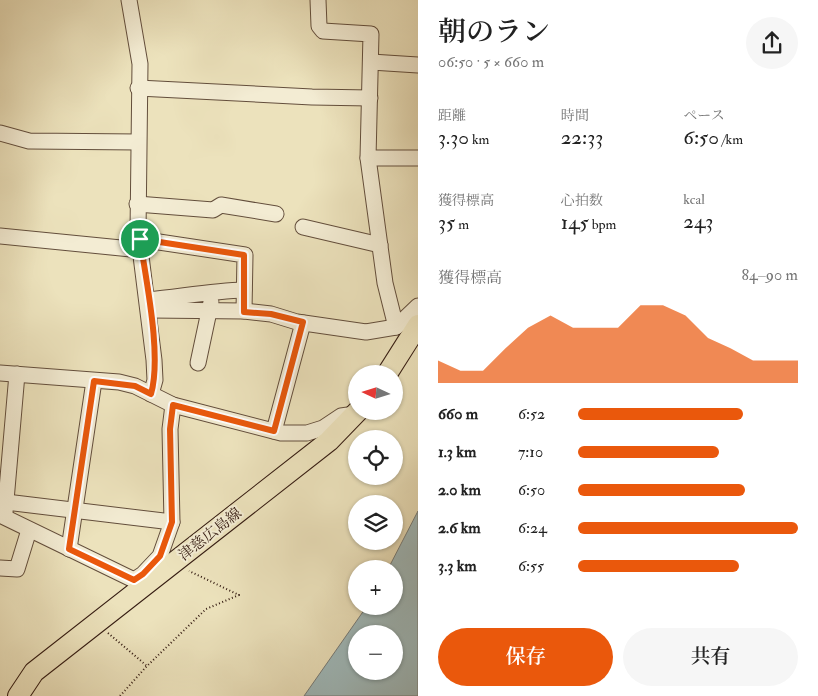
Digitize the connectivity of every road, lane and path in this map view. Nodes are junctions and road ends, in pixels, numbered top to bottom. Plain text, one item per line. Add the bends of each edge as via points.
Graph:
1 (129, 0) edge
2 (318, 0) edge
3 (371, 62) junction
4 (418, 65) edge
5 (138, 88) junction
6 (370, 98) junction
7 (0, 133) edge
8 (138, 142) junction
9 (368, 158) junction
10 (418, 158) edge
11 (137, 204) junction
12 (276, 214) dead end
13 (303, 227) dead end
14 (0, 236) edge
15 (140, 245) junction
16 (380, 245) junction
17 (244, 290) junction
18 (212, 293) junction
19 (149, 305) junction
20 (418, 306) edge
21 (211, 311) junction
22 (244, 312) junction
23 (303, 322) junction
24 (418, 325) edge
25 (396, 327) junction
26 (198, 363) dead end
27 (393, 365) edge
28 (0, 373) edge
29 (17, 374) junction
30 (94, 381) junction
31 (151, 394) junction
32 (173, 405) junction
33 (348, 415) edge
34 (350, 420) edge
35 (274, 431) junction
36 (76, 509) junction
37 (3, 512) edge
38 (172, 522) junction
39 (29, 530) junction
40 (69, 549) junction
41 (174, 563) junction
42 (0, 568) edge
43 (138, 584) junction
44 (96, 623) junction
45 (147, 666) junction
46 (18, 696) edge
47 (120, 696) edge

1 - 5 street via 140,64
2 - 3 street via 319,26 323,31 371,34
3 - 4 street
3 - 6 street
5 - 6 street
5 - 8 street
6 - 9 street
7 - 8 street via 29,141
8 - 11 street
9 - 10 street
9 - 16 street
11 - 12 street via 213,210 221,205
11 - 15 street
13 - 16 street
14 - 15 street
15 - 17 street via 244,255
15 - 19 street
16 - 25 street
17 - 18 street
17 - 22 street
18 - 19 street
18 - 21 street
19 - 21 street
19 - 31 street via 155,380
20 - 25 street
21 - 22 street
21 - 26 street
22 - 23 street via 271,314
23 - 25 street via 366,332
23 - 35 street
24 - 27 main road
28 - 29 street
29 - 30 street
29 - 37 street
30 - 31 street via 135,386
30 - 36 street
31 - 32 street
32 - 35 street
32 - 38 street via 170,429
33 - 35 street via 307,433
34 - 41 main road, 津慈広島線 via 329,441
36 - 37 street
36 - 38 street
36 - 40 street
37 - 39 street
38 - 43 street via 160,556
39 - 40 street
39 - 42 street via 18,569
40 - 43 street
41 - 43 main road, 津慈広島線
41 - 45 path via 239,595 206,609
43 - 44 main road, 津慈広島線
44 - 45 path
44 - 46 main road, 津慈広島線 via 34,672
45 - 47 path

